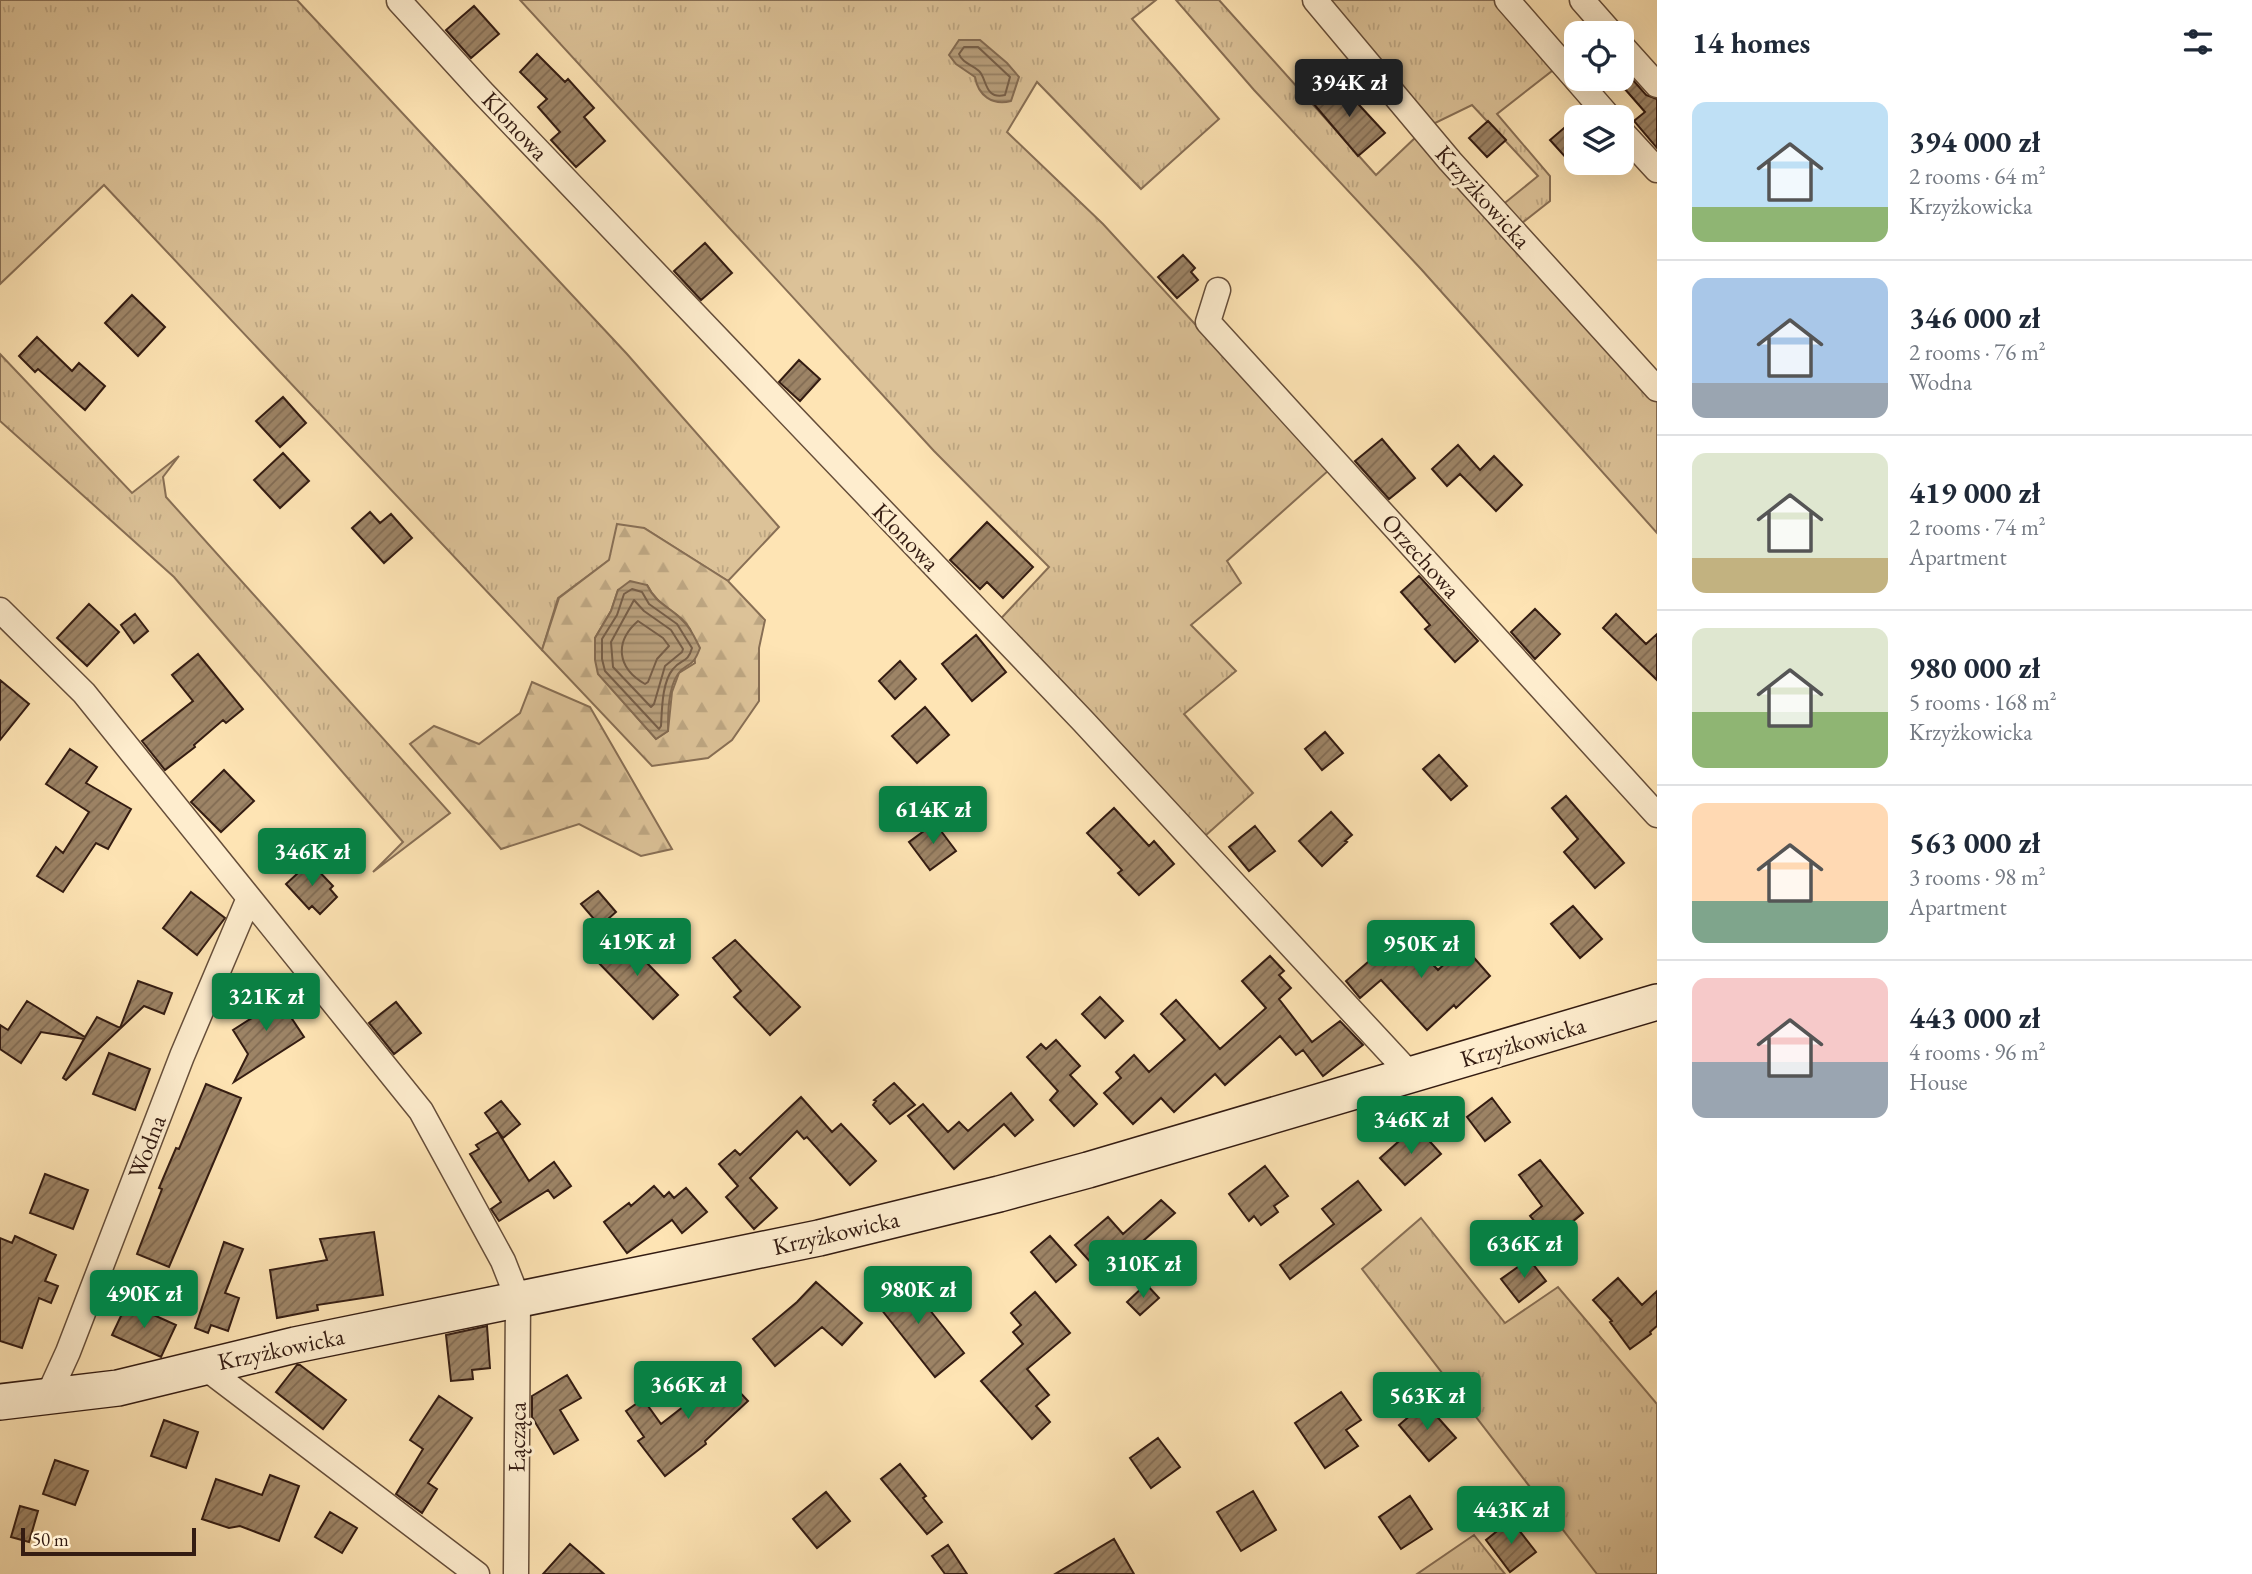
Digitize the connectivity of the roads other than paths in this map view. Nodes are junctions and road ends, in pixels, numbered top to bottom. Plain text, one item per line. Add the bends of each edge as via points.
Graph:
1 (1315, 0) edge
2 (1507, 0) edge
3 (1582, 0) edge
4 (399, 1) edge
5 (1600, 21) edge
6 (1634, 59) edge
7 (1657, 85) edge
8 (1599, 105) edge
9 (1634, 145) edge
10 (1657, 170) edge
11 (1218, 290) dead end
12 (1657, 389) edge
13 (0, 610) edge
14 (1657, 815) edge
15 (249, 898) junction
16 (1657, 1002) edge
17 (1410, 1074) junction
18 (518, 1299) junction
19 (203, 1366) junction
20 (47, 1398) junction
21 (0, 1402) edge
22 (477, 1574) edge
23 (516, 1574) edge

1 - 12 street, Krzyżkowicka via 1450,161
2 - 8 street
3 - 5 street
4 - 17 street, Klonowa via 1083,721
6 - 7 street
9 - 10 street
11 - 14 street, Orzechowa via 1208,322
13 - 15 street via 84,693
15 - 18 street via 421,1111 503,1261
15 - 20 street, Wodna
16 - 17 street, Krzyżkowicka
17 - 18 street, Krzyżkowicka via 999,1194 819,1238
18 - 19 street, Krzyżkowicka
18 - 23 street, Łącząca
19 - 20 street, Krzyżkowicka via 118,1388
19 - 22 street
20 - 21 street, Krzyżkowicka

